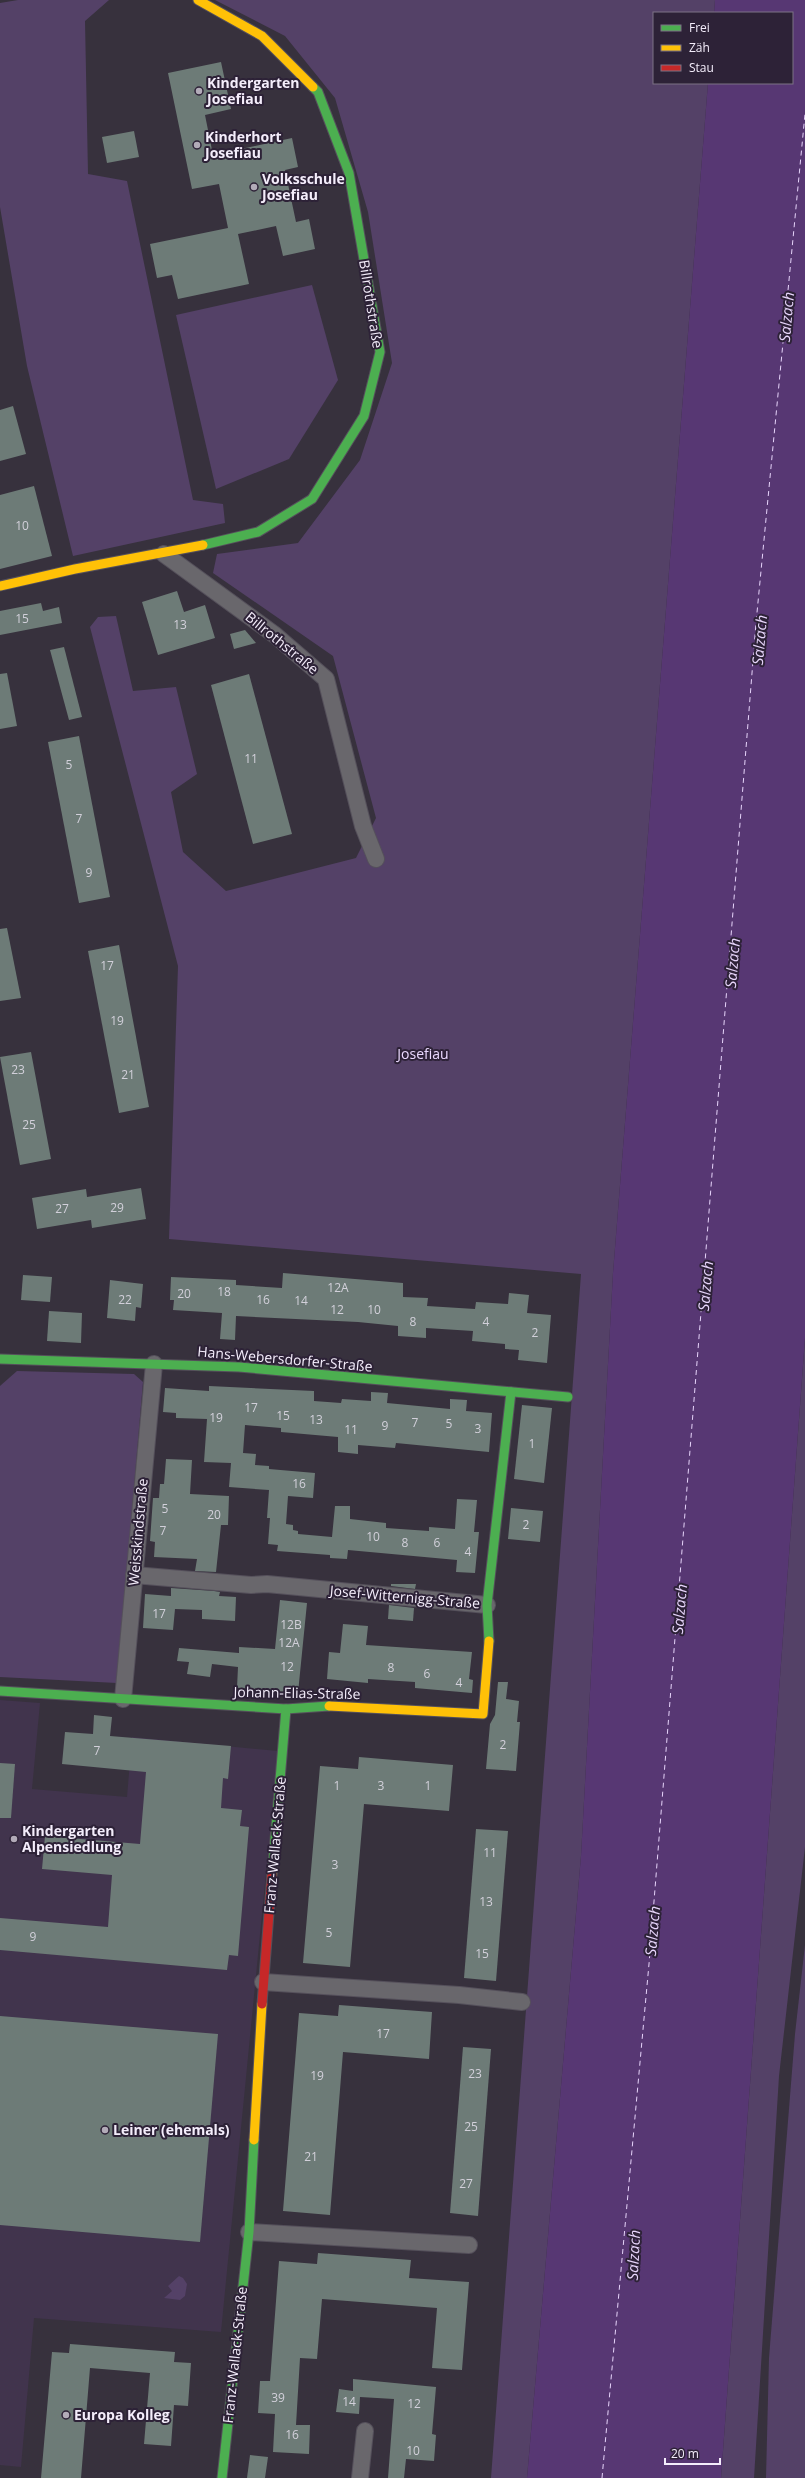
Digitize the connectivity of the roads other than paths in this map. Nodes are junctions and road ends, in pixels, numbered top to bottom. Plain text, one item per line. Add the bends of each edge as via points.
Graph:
1 (198, 0) edge
2 (164, 554) junction
3 (0, 586) edge
4 (376, 859) dead end
5 (0, 1360) edge
6 (154, 1364) junction
7 (511, 1392) junction
8 (568, 1397) dead end
9 (134, 1575) junction
10 (487, 1605) junction
11 (0, 1691) edge
12 (123, 1699) junction
13 (286, 1709) junction
14 (263, 1982) junction
15 (522, 2002) dead end
16 (249, 2232) junction
17 (468, 2245) dead end
18 (365, 2431) dead end
19 (222, 2478) edge
20 (360, 2478) edge

1 - 2 street, Billrothstraße via 262,36 318,92 349,173 380,352 364,416 312,499 258,532
2 - 3 street, Billrothstraße via 75,569
2 - 4 street, Billrothstraße via 275,635 326,680 364,826
5 - 6 street, Hans-Webersdorfer-Straße
6 - 7 street, Hans-Webersdorfer-Straße via 239,1367
6 - 9 street, Weisskindstraße
7 - 8 street, Hans-Webersdorfer-Straße
7 - 10 street, Josef-Witternigg-Straße
9 - 10 street, Josef-Witternigg-Straße via 251,1585 267,1584
9 - 12 street, Weisskindstraße
10 - 13 street, Johann-Elias-Straße via 490,1628 483,1714 319,1705
11 - 12 street, Johann-Elias-Straße
12 - 13 street, Johann-Elias-Straße
13 - 14 street, Franz-Wallack-Straße
14 - 15 street via 459,1995
14 - 16 street, Franz-Wallack-Straße
16 - 17 street
16 - 19 street, Franz-Wallack-Straße
18 - 20 street

